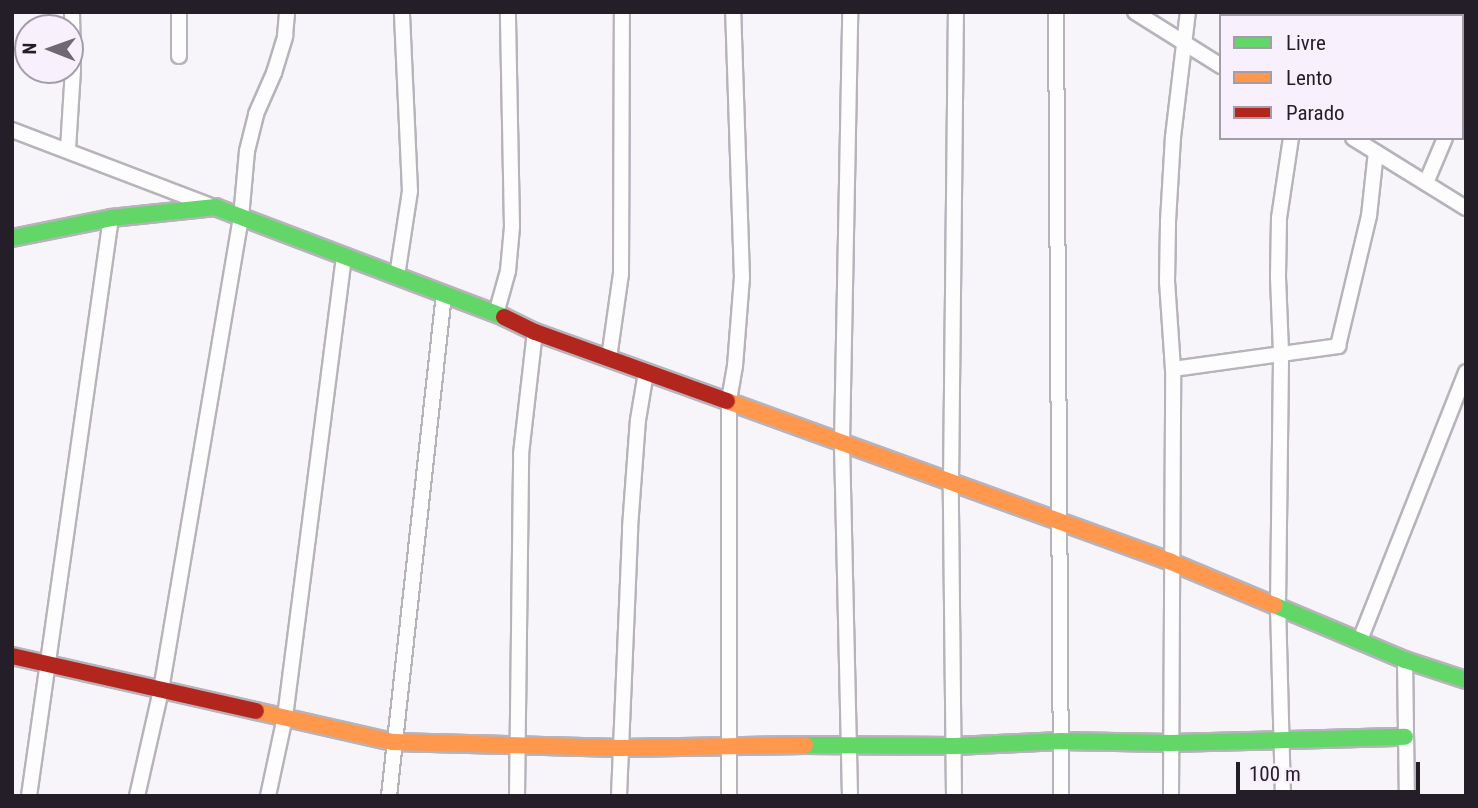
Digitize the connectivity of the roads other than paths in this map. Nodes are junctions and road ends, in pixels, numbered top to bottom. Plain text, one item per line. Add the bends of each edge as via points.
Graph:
1 (72, 12) edge
2 (179, 12) edge
3 (287, 12) edge
4 (402, 12) edge
5 (508, 12) edge
6 (622, 12) edge
7 (733, 12) edge
8 (850, 12) edge
9 (956, 12) edge
10 (1056, 12) edge
11 (1135, 12) edge
12 (1188, 12) edge
13 (1185, 46) junction
14 (179, 56) dead end
15 (1219, 65) edge
16 (12, 130) edge
17 (1291, 140) edge
18 (1444, 140) edge
19 (1366, 144) edge
20 (68, 149) junction
21 (1426, 183) junction
22 (215, 207) junction
23 (1466, 208) edge
24 (111, 218) junction
25 (241, 218) junction
26 (12, 238) edge
27 (344, 258) junction
28 (397, 276) junction
29 (444, 294) junction
30 (496, 314) junction
31 (535, 331) junction
32 (1281, 352) junction
33 (609, 358) junction
34 (1173, 369) junction
35 (646, 372) junction
36 (1466, 372) edge
37 (729, 400) junction
38 (842, 443) junction
39 (951, 484) junction
40 (1059, 523) junction
41 (1171, 562) junction
42 (1278, 606) junction
43 (1360, 640) junction
44 (12, 656) edge
45 (1405, 660) junction
46 (50, 664) junction
47 (1466, 680) edge
48 (161, 690) junction
49 (285, 717) junction
50 (1405, 737) junction
51 (1061, 741) junction
52 (1283, 741) junction
53 (393, 742) junction
54 (1170, 743) junction
55 (728, 744) junction
56 (954, 746) junction
57 (519, 747) junction
58 (850, 747) junction
59 (620, 748) junction
60 (29, 796) edge
61 (137, 796) edge
62 (268, 796) edge
63 (389, 796) edge
64 (517, 796) edge
65 (619, 796) edge
66 (729, 796) edge
67 (850, 796) edge
68 (954, 796) edge
69 (1061, 796) edge
70 (1171, 796) edge
71 (1283, 796) edge
72 (1407, 796) edge

1 - 20 street
2 - 14 street
3 - 25 street via 285,36 247,151
4 - 28 street via 410,191
5 - 30 street via 512,227 508,271
6 - 33 street via 621,274
7 - 37 street via 742,278
8 - 38 street
9 - 39 street
10 - 40 street
11 - 13 street
12 - 13 street
13 - 15 street
13 - 34 street via 1168,221
16 - 20 street
17 - 32 street via 1279,218
18 - 21 street
19 - 21 street
19 - 32 street via 1369,216 1338,346
20 - 22 street
21 - 23 street
22 - 24 street
22 - 25 street
24 - 26 street
24 - 46 street
25 - 27 street
25 - 48 street
27 - 28 street
27 - 49 street
28 - 29 street
29 - 30 street
29 - 53 street
30 - 31 street
31 - 33 street
31 - 57 street via 521,454
32 - 34 street
32 - 42 street
33 - 35 street
34 - 41 street
35 - 37 street
35 - 59 street via 630,528
36 - 43 street
37 - 38 street
37 - 55 street
38 - 39 street
38 - 58 street
39 - 40 street
39 - 56 street
40 - 41 street
40 - 51 street
41 - 42 street
41 - 54 street
42 - 43 street
42 - 52 street
43 - 45 street
44 - 46 street
45 - 47 street
45 - 50 street
46 - 48 street
46 - 60 street
48 - 49 street
48 - 61 street
49 - 53 street
49 - 62 street
50 - 52 street
50 - 72 street
51 - 54 street
51 - 56 street
51 - 69 street
52 - 54 street
52 - 71 street
53 - 57 street
53 - 63 street
54 - 70 street
55 - 58 street
55 - 59 street
55 - 66 street
56 - 58 street
56 - 68 street
57 - 59 street
57 - 64 street
58 - 67 street
59 - 65 street

